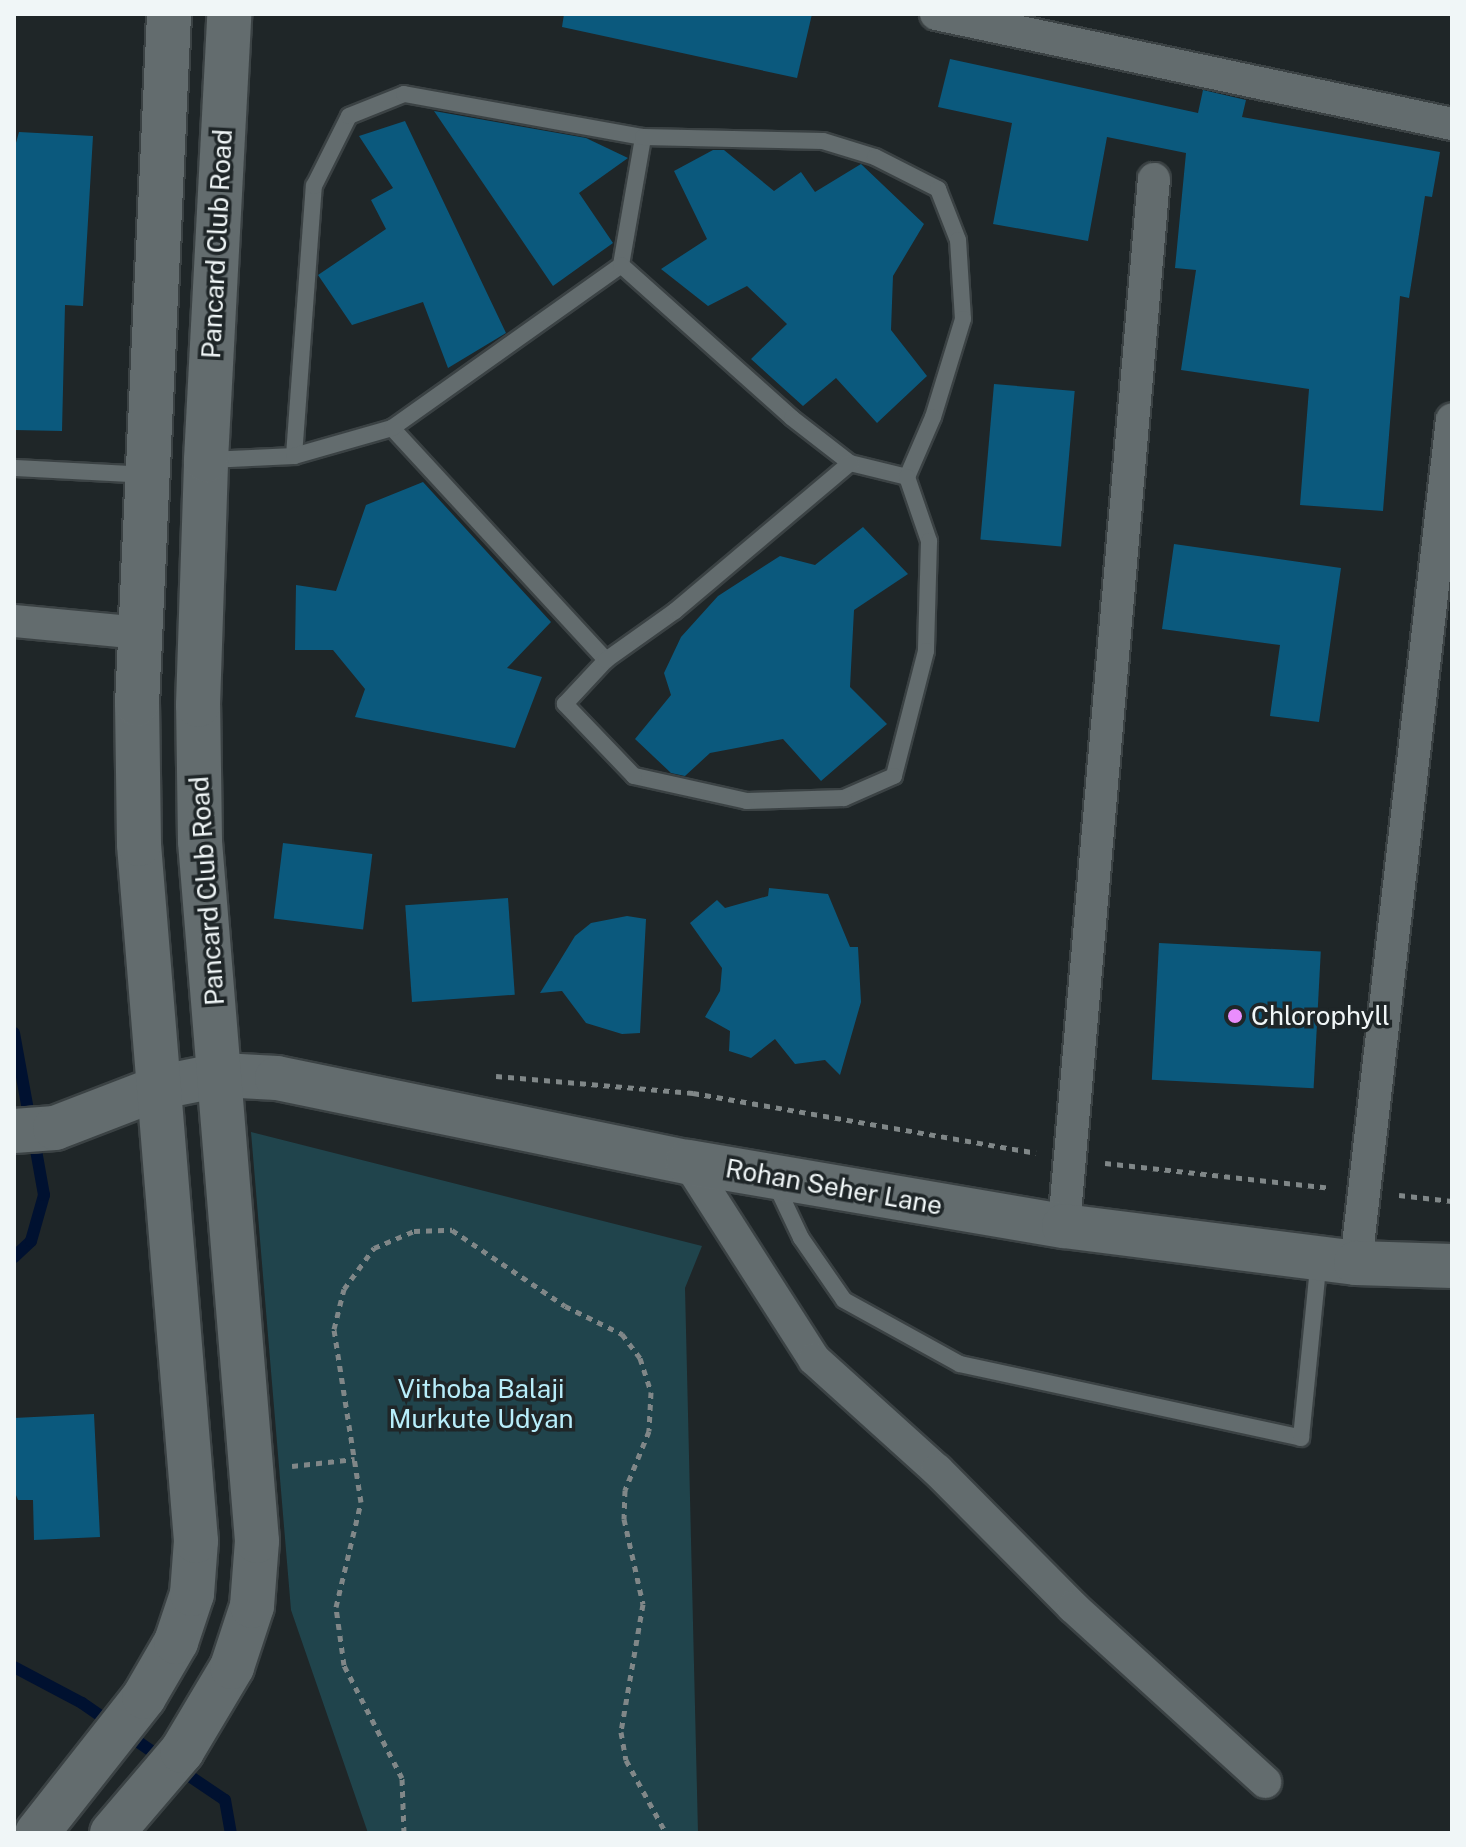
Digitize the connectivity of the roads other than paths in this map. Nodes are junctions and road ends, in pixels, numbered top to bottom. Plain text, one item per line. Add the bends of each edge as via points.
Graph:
1 (169, 14) edge
2 (229, 14) edge
3 (936, 14) edge
4 (1452, 124) edge
5 (643, 137) junction
6 (1154, 179) dead end
7 (621, 265) junction
8 (1452, 419) edge
9 (392, 428) junction
10 (294, 456) junction
11 (206, 460) junction
12 (850, 463) junction
13 (14, 468) edge
14 (147, 475) junction
15 (907, 477) junction
16 (14, 621) edge
17 (140, 633) junction
18 (606, 660) junction
19 (221, 1075) junction
20 (161, 1087) junction
21 (28, 1130) edge
22 (688, 1162) junction
23 (771, 1175) junction
24 (1064, 1226) junction
25 (1338, 1261) junction
26 (1452, 1266) edge
27 (119, 1728) junction
28 (170, 1766) junction
29 (1265, 1782) dead end
30 (37, 1833) edge
31 (112, 1833) edge

1 - 14 main road
2 - 11 main road, Pancard Club Road
3 - 4 street
5 - 7 lane
5 - 10 lane via 404,94 349,116 314,186
5 - 15 lane via 823,141 875,157 938,189 958,240 963,319 933,417
6 - 24 street
7 - 9 lane
7 - 12 lane
8 - 25 street via 1364,1191
9 - 10 lane
9 - 18 lane
10 - 11 lane
11 - 19 main road, Pancard Club Road via 198,705 200,841
12 - 15 lane
12 - 18 lane via 675,611
13 - 14 lane
14 - 17 main road
15 - 18 lane via 929,541 926,651 894,776 844,798 747,801 634,776 565,704
16 - 17 street
17 - 20 main road via 139,844
19 - 20 main road, Rohan Seher Lane
19 - 22 main road, Rohan Seher Lane via 277,1078
19 - 28 main road, Pancard Club Road via 257,1541 252,1606 232,1667
20 - 21 main road, Rohan Seher Lane
20 - 27 main road via 196,1541 192,1594 176,1642
22 - 23 main road, Rohan Seher Lane
22 - 29 street via 814,1359
23 - 24 main road, Rohan Seher Lane
23 - 25 lane via 801,1238 844,1300 960,1364 1301,1438
24 - 25 main road, Rohan Seher Lane
25 - 26 main road, Rohan Seher Lane
27 - 28 main road
27 - 30 main road
28 - 31 main road, Pancard Club Road

